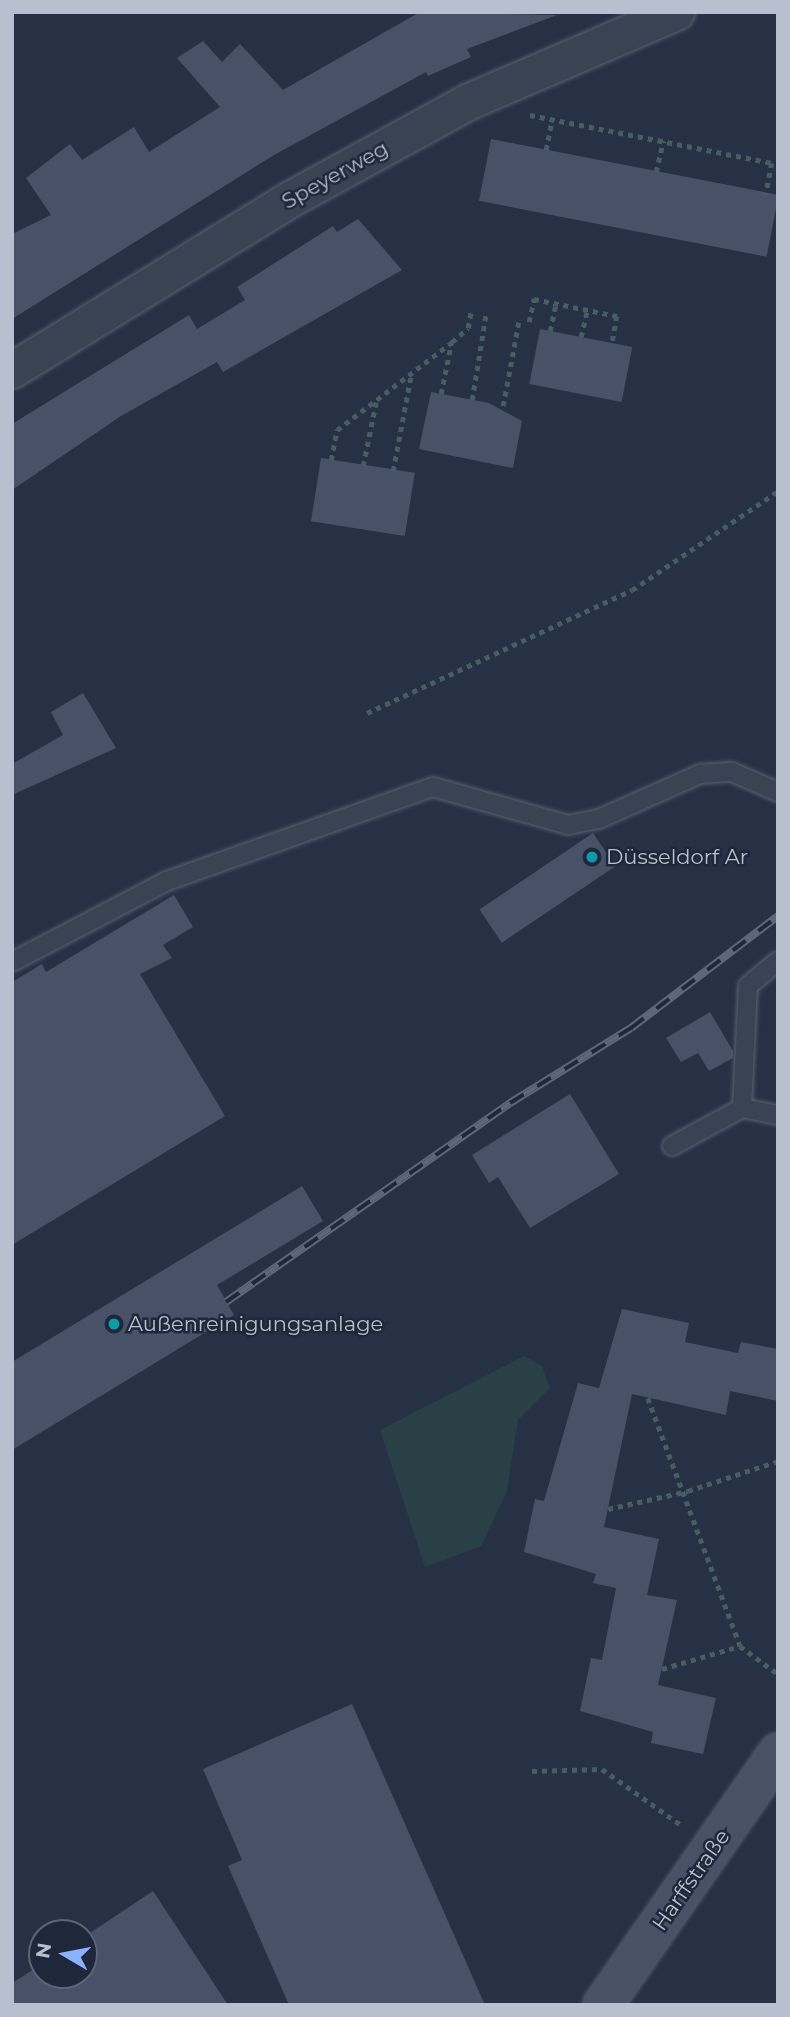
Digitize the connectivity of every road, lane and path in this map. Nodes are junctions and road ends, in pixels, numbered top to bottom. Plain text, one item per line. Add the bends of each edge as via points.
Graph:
1 (676, 12) edge
2 (467, 102) junction
3 (552, 119) junction
4 (663, 141) junction
5 (546, 150) dead end
6 (656, 173) dead end
7 (766, 195) dead end
8 (556, 303) junction
9 (587, 310) junction
10 (471, 311) dead end
11 (486, 314) dead end
12 (519, 320) dead end
13 (529, 322) dead end
14 (550, 331) dead end
15 (581, 337) dead end
16 (452, 342) junction
17 (611, 343) dead end
18 (12, 370) edge
19 (411, 375) junction
20 (441, 394) dead end
21 (472, 400) dead end
22 (376, 402) junction
23 (503, 406) dead end
24 (331, 460) dead end
25 (363, 466) dead end
26 (393, 471) dead end
27 (778, 492) edge
28 (367, 713) dead end
29 (778, 792) edge
30 (778, 961) edge
31 (12, 962) edge
32 (742, 1108) junction
33 (778, 1115) edge
34 (672, 1146) dead end
35 (648, 1398) dead end
36 (778, 1461) edge
37 (688, 1491) junction
38 (608, 1509) dead end
39 (740, 1646) junction
40 (662, 1670) dead end
41 (778, 1675) edge
42 (778, 1753) edge
43 (532, 1772) dead end
44 (713, 1849) junction
45 (603, 2005) edge

1 - 2 street, Speyerweg
2 - 3 path
2 - 18 street, Speyerweg via 290,199
3 - 4 path
3 - 5 path
4 - 6 path
4 - 7 path via 772,163
8 - 9 path
8 - 13 path via 534,299
8 - 14 path
9 - 15 path
9 - 17 path via 617,316
10 - 16 path via 468,328
11 - 21 path
12 - 23 path
16 - 19 path
16 - 20 path
19 - 22 path
19 - 26 path
22 - 24 path via 337,430
22 - 25 path
27 - 28 path via 632,590
29 - 31 lane via 732,772 700,774 599,820 568,825 433,787 167,881
30 - 32 lane via 748,986
32 - 33 lane
32 - 34 lane
35 - 37 path
36 - 37 path
37 - 38 path
37 - 39 path
39 - 40 path
39 - 41 path
42 - 44 street, Harffstraße
43 - 44 path via 602,1769
44 - 45 street, Harffstraße

